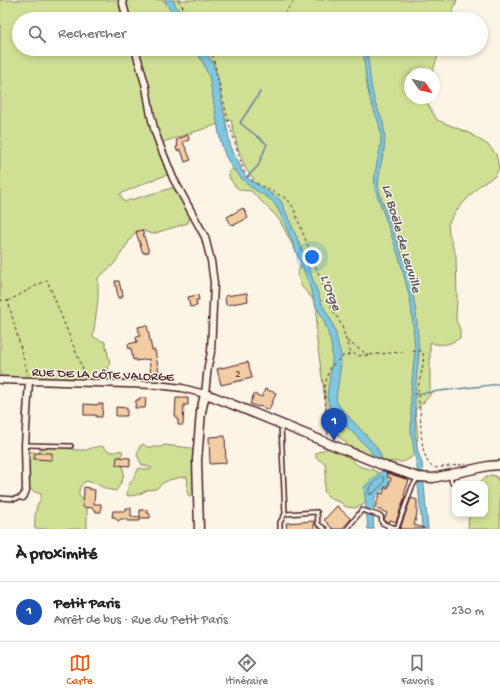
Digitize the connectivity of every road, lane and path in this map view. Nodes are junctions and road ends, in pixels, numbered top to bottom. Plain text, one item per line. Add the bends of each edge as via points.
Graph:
1 (122, 0) edge
2 (178, 0) edge
3 (295, 0) edge
4 (125, 12) edge
5 (186, 12) edge
6 (285, 12) edge
7 (137, 56) edge
8 (213, 56) edge
9 (0, 300) edge
10 (8, 301) junction
11 (346, 340) junction
12 (352, 353) junction
13 (368, 355) junction
14 (0, 380) edge
15 (29, 381) junction
16 (89, 383) junction
17 (205, 394) junction
18 (281, 424) junction
19 (328, 440) dead end
20 (25, 445) junction
21 (71, 446) dead end
22 (469, 463) dead end
23 (500, 466) edge
24 (450, 474) junction
25 (422, 478) junction
26 (452, 483) dead end
27 (22, 497) joint
28 (0, 498) edge
29 (285, 514) junction
30 (388, 527) edge
31 (199, 529) edge
32 (280, 529) edge
33 (325, 529) edge
34 (347, 529) edge

1 - 4 street
2 - 5 path
3 - 6 path
7 - 17 street via 161,148 173,178 205,237 212,261 214,283 211,352
8 - 11 path via 244,172 254,182 285,198 293,207
9 - 10 path
10 - 15 path
10 - 16 path via 47,280
11 - 12 path
11 - 13 path
12 - 13 path via 356,356
12 - 19 path via 343,356 330,367 324,388
13 - 22 path via 422,351 418,392 424,453 429,465 434,468
14 - 15 street, RUE DE LA CÔTE VALORGE
15 - 16 street, RUE DE LA CÔTE VALORGE
15 - 20 street
16 - 17 street, RUE DE LA CÔTE VALORGE via 164,386
17 - 18 street
17 - 31 street via 197,460
18 - 25 street
18 - 29 lane
20 - 21 lane
20 - 27 street via 26,490
23 - 24 street
24 - 25 street
24 - 26 lane
25 - 30 lane via 412,487 397,528
27 - 28 lane
29 - 32 lane via 280,522
29 - 33 lane via 317,512 318,524
30 - 34 lane via 382,523 380,516 362,510

